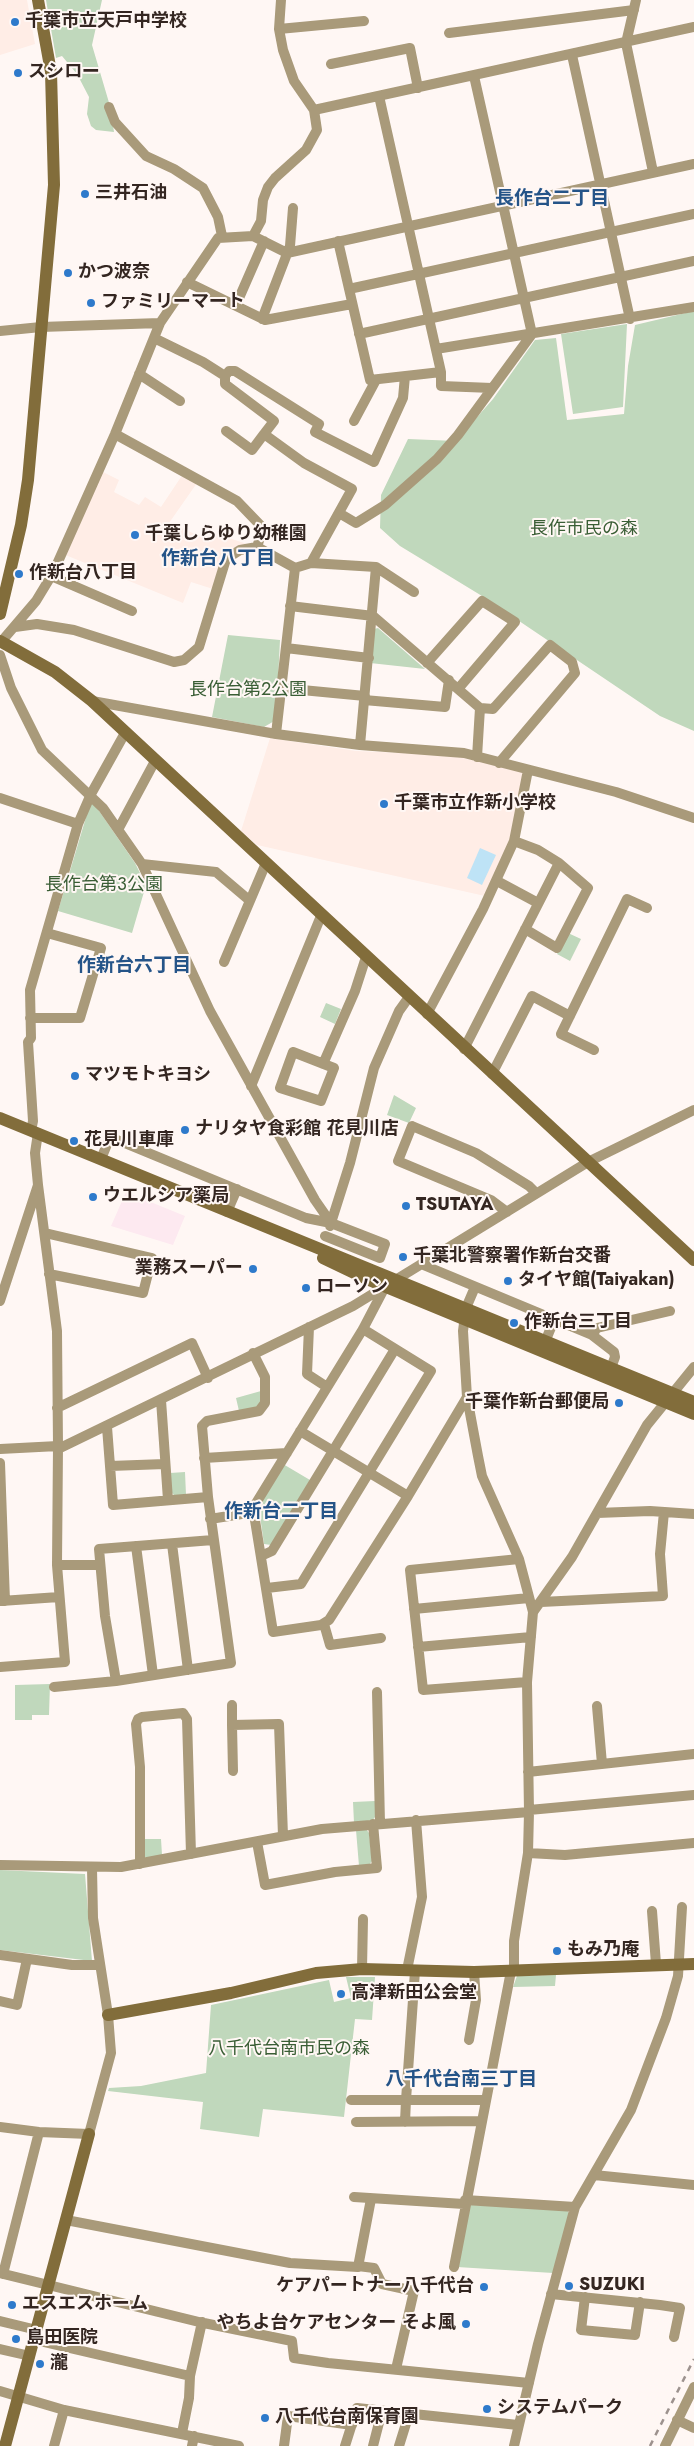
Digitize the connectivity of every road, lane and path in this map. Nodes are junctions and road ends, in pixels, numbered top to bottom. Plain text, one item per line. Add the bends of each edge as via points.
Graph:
1 (38, 0) edge
2 (282, 0) edge
3 (635, 5) edge
4 (364, 21) dead end
5 (280, 29) junction
6 (693, 31) edge
7 (449, 33) dead end
8 (626, 43) junction
9 (572, 55) junction
10 (331, 64) dead end
11 (474, 76) junction
12 (418, 88) junction
13 (379, 96) junction
14 (109, 107) dead end
15 (314, 110) junction
16 (694, 164) edge
17 (653, 172) junction
18 (600, 184) junction
19 (503, 205) junction
20 (293, 208) dead end
21 (694, 214) edge
22 (408, 226) junction
23 (611, 232) junction
24 (222, 236) junction
25 (253, 236) junction
26 (338, 241) junction
27 (264, 242) junction
28 (287, 253) junction
29 (514, 253) junction
30 (694, 260) edge
31 (419, 274) junction
32 (620, 277) junction
33 (187, 282) junction
34 (349, 289) junction
35 (524, 298) junction
36 (352, 304) junction
37 (236, 305) junction
38 (694, 307) edge
39 (429, 318) junction
40 (262, 319) junction
41 (630, 319) junction
42 (160, 323) junction
43 (41, 327) junction
44 (0, 331) edge
45 (359, 334) junction
46 (532, 334) junction
47 (154, 338) junction
48 (436, 349) junction
49 (441, 372) junction
50 (139, 374) junction
51 (225, 376) junction
52 (405, 376) junction
53 (376, 380) junction
54 (492, 388) junction
55 (180, 401) dead end
56 (354, 420) dead end
57 (226, 431) dead end
58 (115, 434) junction
59 (264, 434) junction
60 (339, 513) junction
61 (257, 547) junction
62 (311, 563) junction
63 (376, 567) junction
64 (295, 568) junction
65 (51, 576) junction
66 (414, 592) dead end
67 (290, 606) junction
68 (132, 611) dead end
69 (0, 614) edge
70 (373, 616) junction
71 (15, 627) junction
72 (1, 641) edge
73 (286, 648) junction
74 (0, 655) edge
75 (369, 658) junction
76 (427, 662) junction
77 (449, 680) junction
78 (281, 688) junction
79 (458, 689) junction
80 (364, 698) junction
81 (92, 701) junction
82 (480, 708) junction
83 (125, 733) junction
84 (276, 734) junction
85 (360, 745) junction
86 (476, 756) junction
87 (155, 761) junction
88 (499, 762) junction
89 (528, 770) junction
90 (91, 794) junction
91 (0, 798) edge
92 (694, 818) edge
93 (78, 824) junction
94 (119, 828) junction
95 (514, 841) junction
96 (266, 863) junction
97 (559, 863) junction
98 (142, 864) junction
99 (497, 881) junction
100 (249, 900) junction
101 (538, 903) junction
102 (647, 908) dead end
103 (321, 916) junction
104 (525, 929) junction
105 (47, 933) junction
106 (366, 957) junction
107 (224, 962) dead end
108 (409, 997) junction
109 (427, 1014) junction
110 (570, 1016) junction
111 (30, 1018) junction
112 (464, 1049) junction
113 (594, 1050) dead end
114 (323, 1064) junction
115 (492, 1074) junction
116 (251, 1086) junction
117 (694, 1110) edge
118 (1, 1122) edge
119 (34, 1132) junction
120 (101, 1159) junction
121 (588, 1162) junction
122 (38, 1185) junction
123 (237, 1189) junction
124 (536, 1193) junction
125 (227, 1212) junction
126 (507, 1212) junction
127 (331, 1223) junction
128 (44, 1233) junction
129 (325, 1236) junction
130 (319, 1252) junction
131 (694, 1260) edge
132 (421, 1264) junction
133 (49, 1274) junction
134 (391, 1284) junction
135 (474, 1287) junction
136 (0, 1301) edge
137 (670, 1311) dead end
138 (466, 1314) junction
139 (554, 1320) junction
140 (309, 1327) junction
141 (362, 1329) junction
142 (592, 1336) junction
143 (543, 1346) junction
144 (395, 1349) junction
145 (254, 1353) junction
146 (694, 1367) edge
147 (611, 1368) junction
148 (208, 1378) junction
149 (327, 1387) junction
150 (467, 1397) junction
151 (669, 1398) junction
152 (161, 1400) junction
153 (694, 1402) edge
154 (57, 1408) junction
155 (694, 1414) edge
156 (107, 1426) junction
157 (300, 1431) junction
158 (58, 1447) junction
159 (0, 1449) edge
160 (333, 1450) junction
161 (287, 1453) junction
162 (204, 1458) junction
163 (0, 1463) edge
164 (165, 1464) junction
165 (110, 1466) junction
166 (368, 1472) junction
167 (408, 1496) junction
168 (208, 1497) junction
169 (1, 1500) edge
170 (168, 1500) junction
171 (254, 1512) junction
172 (664, 1512) junction
173 (597, 1513) junction
174 (694, 1514) edge
175 (210, 1518) junction
176 (213, 1540) junction
177 (172, 1544) junction
178 (136, 1546) junction
179 (2, 1549) edge
180 (261, 1556) junction
181 (519, 1559) junction
182 (56, 1565) junction
183 (100, 1565) junction
184 (267, 1588) junction
185 (59, 1597) junction
186 (529, 1598) junction
187 (3, 1601) edge
188 (541, 1602) junction
189 (414, 1609) junction
190 (533, 1612) junction
191 (324, 1624) junction
192 (531, 1637) junction
193 (381, 1638) dead end
194 (418, 1647) junction
195 (0, 1667) edge
196 (188, 1670) junction
197 (153, 1675) junction
198 (116, 1681) junction
199 (527, 1682) junction
200 (54, 1687) dead end
201 (377, 1692) dead end
202 (232, 1705) dead end
203 (597, 1706) dead end
204 (232, 1725) junction
205 (694, 1754) edge
206 (602, 1764) junction
207 (234, 1771) dead end
208 (528, 1772) junction
209 (694, 1795) edge
210 (529, 1811) junction
211 (416, 1820) junction
212 (376, 1824) junction
213 (283, 1836) junction
214 (257, 1842) junction
215 (694, 1842) edge
216 (528, 1853) junction
217 (191, 1854) junction
218 (140, 1864) junction
219 (0, 1865) edge
220 (92, 1868) junction
221 (682, 1908) dead end
222 (652, 1911) dead end
223 (363, 1919) dead end
224 (0, 1955) edge
225 (27, 1959) junction
226 (656, 1964) junction
227 (680, 1964) junction
228 (694, 1964) edge
229 (100, 1965) junction
230 (362, 1968) junction
231 (411, 1971) junction
232 (513, 1971) junction
233 (474, 1972) junction
234 (0, 2001) edge
235 (108, 2015) junction
236 (469, 2040) dead end
237 (351, 2100) dead end
238 (406, 2100) junction
239 (485, 2100) junction
240 (481, 2121) junction
241 (356, 2122) dead end
242 (406, 2122) junction
243 (0, 2127) edge
244 (40, 2132) junction
245 (89, 2134) junction
246 (594, 2175) junction
247 (694, 2185) edge
248 (354, 2197) dead end
249 (371, 2198) junction
250 (465, 2202) junction
251 (575, 2206) junction
252 (66, 2220) junction
253 (358, 2266) junction
254 (454, 2268) dead end
255 (1, 2274) edge
256 (48, 2286) junction
257 (551, 2294) junction
258 (585, 2297) junction
259 (640, 2302) junction
260 (0, 2321) edge
261 (202, 2322) junction
262 (36, 2335) junction
263 (674, 2337) dead end
264 (0, 2348) edge
265 (30, 2356) junction
266 (396, 2369) junction
267 (190, 2376) junction
268 (529, 2382) junction
269 (694, 2387) edge
270 (0, 2391) edge
271 (20, 2396) junction
272 (64, 2410) junction
273 (382, 2411) junction
274 (409, 2414) junction
275 (678, 2420) junction
276 (352, 2425) junction
277 (518, 2425) junction
278 (5, 2428) edge
279 (694, 2428) edge
280 (182, 2433) junction
281 (193, 2441) edge
282 (6, 2446) edge
283 (54, 2446) edge
284 (239, 2446) edge
285 (284, 2446) edge
286 (345, 2446) edge
287 (373, 2446) edge
288 (399, 2446) edge
289 (514, 2446) edge
290 (665, 2446) edge

1 - 43 street via 51,72 54,131 54,185
2 - 5 street
3 - 7 street
3 - 8 street
4 - 5 street
5 - 15 street via 283,50 294,81
6 - 8 street
8 - 9 street
8 - 17 street
9 - 11 street
9 - 18 street
10 - 12 street via 410,48
11 - 12 street
11 - 19 street
12 - 13 street
13 - 15 street
13 - 22 street
14 - 24 street via 115,122 146,156 203,188 218,217
15 - 25 street via 317,130 306,150 268,187 263,200 262,221
16 - 17 street
17 - 18 street
18 - 19 street
18 - 23 street
19 - 22 street
19 - 29 street
20 - 28 street
21 - 23 street
22 - 26 street
22 - 31 street
23 - 29 street
23 - 32 street
24 - 25 street
24 - 33 street
25 - 27 street
26 - 28 street
26 - 34 street
27 - 28 street
27 - 37 street
28 - 40 street
29 - 31 street
29 - 35 street
30 - 32 street
31 - 34 street
31 - 39 street
32 - 35 street
32 - 41 street
33 - 37 street
33 - 42 street
34 - 36 street
35 - 39 street
35 - 46 street
36 - 40 street
36 - 45 street
37 - 40 street
38 - 41 street
39 - 45 street
39 - 48 street
41 - 46 street
42 - 43 street
42 - 47 street
43 - 44 street
43 - 69 street via 27,489
45 - 53 street via 370,380
46 - 48 street
46 - 54 street
47 - 50 street
47 - 51 street
48 - 49 street
49 - 52 street
49 - 54 street via 441,386
50 - 55 street
50 - 58 street
51 - 52 street via 229,371 235,371 319,424 315,432 374,462 403,398
51 - 59 street via 224,384 274,421
52 - 53 street
53 - 56 street
54 - 60 street via 437,459 385,505 356,523
57 - 59 street via 252,450
58 - 61 street via 237,501 263,528
58 - 65 street
59 - 60 street via 304,463 352,489
60 - 62 street
61 - 64 street
61 - 71 street via 240,550 226,560 199,647 184,660 174,662 74,630 36,624
62 - 63 street
62 - 64 street
63 - 66 street
63 - 70 street
64 - 67 street
65 - 68 street
65 - 71 street via 36,602
67 - 70 street
67 - 73 street
70 - 75 street
70 - 76 street
71 - 72 street
72 - 81 street via 54,672
73 - 75 street
73 - 78 street
74 - 90 street via 11,688 42,750
75 - 80 street
76 - 77 street
76 - 79 street via 482,601 515,622
77 - 79 street
77 - 80 street via 445,707
78 - 80 street
78 - 84 street
79 - 82 street
80 - 85 street
81 - 83 street
81 - 84 street
82 - 86 street
82 - 88 street via 493,709 550,645 572,662 575,673
83 - 87 street
83 - 90 street
84 - 85 street
85 - 86 street
86 - 88 street
87 - 94 street
87 - 96 street
88 - 89 street
89 - 92 street via 616,792
89 - 95 street
90 - 93 street
90 - 94 street
91 - 93 street
93 - 105 street
94 - 98 street
95 - 97 street
95 - 99 street
96 - 100 street
96 - 103 street
97 - 101 street
97 - 104 street via 588,888 558,948
98 - 100 street via 216,872
98 - 116 street via 210,1012
99 - 101 street
99 - 109 street
100 - 107 street
101 - 104 street
102 - 110 street via 627,899
103 - 106 street
103 - 116 street
104 - 112 street
105 - 111 street via 30,990
105 - 111 street via 101,948 80,1018
106 - 108 street
106 - 114 street
108 - 109 street
108 - 127 street via 399,1011 374,1068
109 - 112 street
110 - 113 street via 561,1034
110 - 115 street via 532,996
111 - 119 street via 31,1038 28,1042
112 - 115 street
114 - 114 street via 334,1068 321,1101 280,1088 293,1052
115 - 121 street
116 - 127 street
117 - 121 street
118 - 119 street
119 - 120 street
119 - 122 street
120 - 123 street via 110,1137
120 - 125 street
121 - 124 street
121 - 131 street
122 - 128 street
122 - 136 street
123 - 125 street
123 - 127 street via 306,1218
124 - 126 street
124 - 126 street via 476,1153 412,1126 398,1161 491,1200
125 - 130 street
126 - 132 street
127 - 129 street
127 - 129 street via 385,1244 380,1258
128 - 133 street
128 - 133 street via 152,1258 143,1294
129 - 130 street
130 - 134 street via 341,1268
132 - 134 street
132 - 135 street
133 - 154 street via 56,1331
134 - 138 street
134 - 140 street
134 - 141 street
135 - 138 street
135 - 139 street
137 - 142 street via 596,1328
138 - 143 street
138 - 150 street via 463,1330
139 - 142 street
139 - 143 street
140 - 145 street
140 - 149 street via 307,1374
141 - 144 street
141 - 149 street
142 - 147 street via 614,1352
143 - 147 street
143 - 151 street
144 - 160 street
144 - 166 street via 431,1371
145 - 148 street
145 - 162 street via 265,1377 265,1403 259,1411 207,1421 202,1426
146 - 151 street
147 - 151 street
148 - 152 street
148 - 154 street via 192,1343
149 - 157 street
150 - 167 street
150 - 181 street via 482,1476
151 - 153 street
151 - 155 street
151 - 173 street via 647,1426
152 - 156 street
152 - 164 street
154 - 158 street
156 - 158 street
156 - 165 street
157 - 160 street
157 - 161 street
158 - 159 street
158 - 182 street
160 - 166 street
160 - 180 street via 272,1551
161 - 162 street
161 - 171 street via 253,1508
162 - 168 street
163 - 169 street
164 - 165 street
164 - 170 street
165 - 170 street via 113,1505
166 - 167 street
166 - 184 street via 301,1584
167 - 191 street via 343,1601
168 - 170 street
168 - 175 street
169 - 179 street
171 - 175 street
171 - 180 street
172 - 173 street
172 - 174 street
172 - 188 street via 660,1554 663,1596
173 - 188 street
175 - 176 street
176 - 177 street
176 - 196 street via 231,1662
177 - 178 street
177 - 196 street
178 - 183 street via 99,1549
178 - 197 street
179 - 187 street
180 - 184 street
181 - 186 street
181 - 189 street via 410,1570
182 - 183 street
182 - 185 street
183 - 198 street
184 - 191 street via 272,1632
185 - 187 street
185 - 195 street via 65,1662
186 - 189 street
186 - 190 street
188 - 190 street
189 - 194 street
190 - 192 street
191 - 193 street via 330,1645
192 - 194 street
192 - 199 street
194 - 199 street via 423,1690
196 - 197 street
197 - 198 street
198 - 200 street
199 - 208 street
201 - 212 street
202 - 204 street
203 - 206 street
204 - 207 street
204 - 213 street via 279,1724
205 - 206 street
206 - 208 street
208 - 210 street
209 - 210 street
210 - 211 street
210 - 216 street
211 - 212 street
211 - 231 street via 422,1897
212 - 213 street
212 - 214 street via 377,1868 265,1884
213 - 214 street
214 - 217 street
215 - 216 street via 565,1855
216 - 232 street via 514,1941
217 - 218 street
217 - 218 street via 188,1719 183,1712 142,1717 136,1724 140,1767
218 - 220 street
219 - 220 street
220 - 229 street via 93,1918
221 - 227 street
222 - 226 street
223 - 230 street
224 - 225 street
225 - 229 street
225 - 234 street via 17,2005
226 - 227 street
226 - 232 street
227 - 228 street
227 - 246 street via 666,2018 644,2079 623,2127
229 - 235 street
230 - 231 street
230 - 235 street via 316,1973 231,1993
231 - 233 street
231 - 238 street
232 - 233 street
232 - 239 street
233 - 236 street via 476,2000
235 - 245 street via 111,2053
237 - 238 street
238 - 239 street
238 - 242 street
239 - 240 street
240 - 242 street
240 - 250 street
241 - 242 street
243 - 244 street
244 - 245 street
244 - 255 street
245 - 252 street
246 - 247 street
246 - 251 street
248 - 249 street
249 - 250 street
249 - 253 street
250 - 251 street
250 - 254 street
251 - 257 street
252 - 253 street via 290,2264
252 - 256 street
253 - 266 street via 374,2268 382,2284 414,2291
255 - 256 street
256 - 261 street
256 - 262 street
257 - 258 street
257 - 268 street
258 - 259 street
258 - 259 street via 581,2330 635,2335
259 - 263 street via 680,2308
260 - 262 street
261 - 266 street via 292,2341 294,2358
261 - 267 street
262 - 265 street
262 - 267 street
264 - 265 street
265 - 271 street
266 - 268 street
267 - 280 street via 190,2398
268 - 277 street
269 - 275 street
270 - 271 street
271 - 272 street
271 - 278 street
272 - 280 street
272 - 283 street
273 - 274 street
273 - 276 street via 357,2408
273 - 287 street
274 - 277 street
274 - 288 street
275 - 279 street
275 - 290 street
276 - 285 street via 288,2416
276 - 286 street
277 - 289 street
278 - 282 street
280 - 281 street
281 - 284 street

